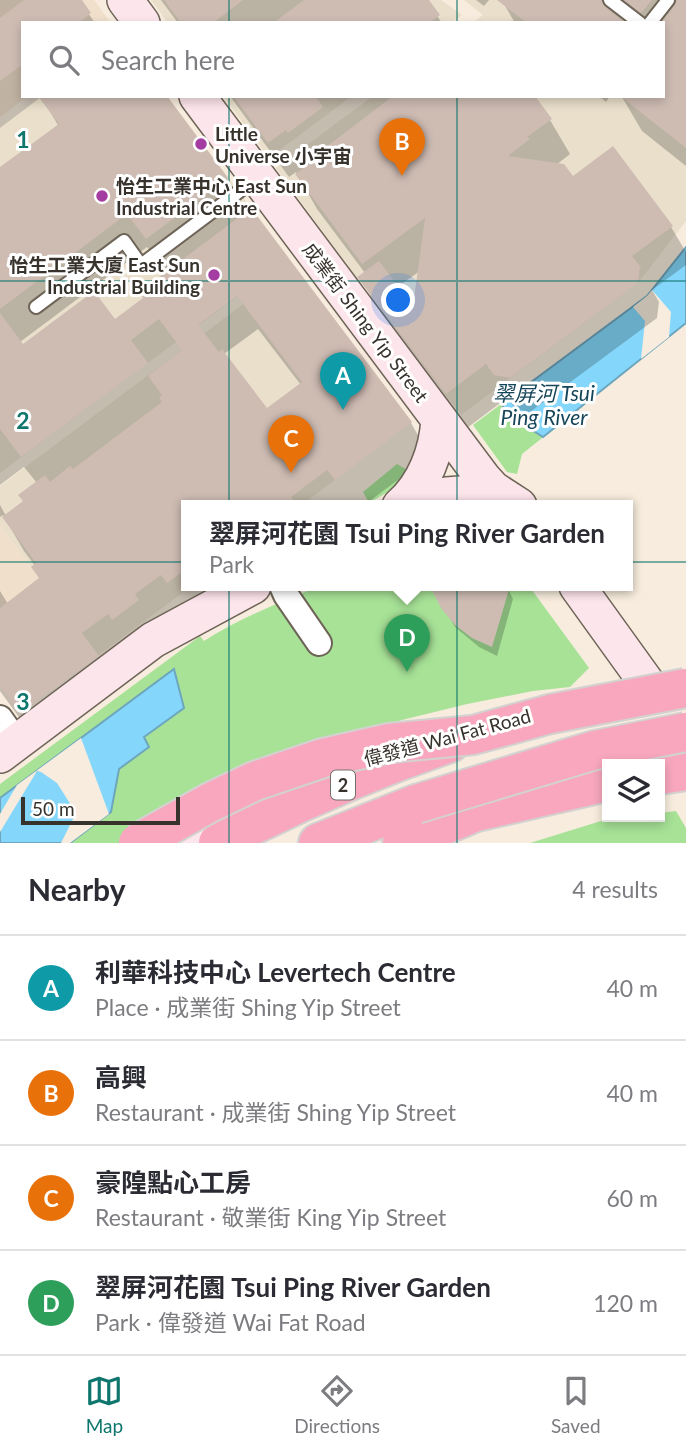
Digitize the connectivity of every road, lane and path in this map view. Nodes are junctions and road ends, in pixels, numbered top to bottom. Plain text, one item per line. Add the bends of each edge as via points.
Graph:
1 (125, 0) edge
2 (610, 0) edge
3 (668, 0) edge
4 (141, 21) edge
5 (637, 21) edge
6 (652, 21) edge
7 (199, 98) edge
8 (258, 177) junction
9 (36, 307) dead end
10 (439, 419) junction
11 (405, 500) edge
12 (427, 500) edge
13 (502, 500) edge
14 (509, 500) edge
15 (244, 591) edge
16 (284, 591) edge
17 (581, 591) edge
18 (318, 643) dead end
19 (686, 675) edge
20 (667, 687) edge
21 (686, 732) edge
22 (473, 736) junction
23 (6, 738) edge
24 (686, 744) edge
25 (686, 771) edge
26 (665, 774) edge
27 (602, 783) edge
28 (416, 804) junction
29 (476, 811) junction
30 (138, 843) edge
31 (176, 843) edge
32 (218, 843) edge
33 (318, 843) edge
34 (332, 843) edge
35 (402, 843) edge

1 - 4 main road
2 - 5 lane
3 - 6 lane
7 - 8 main road, 成業街 Shing Yip Street
8 - 9 lane via 141,265 124,241
8 - 10 main road, 成業街 Shing Yip Street
10 - 11 main road via 432,458
10 - 14 main road, 成業街 Shing Yip Street via 483,478
12 - 13 main road via 463,493
15 - 23 main road via 153,640
16 - 18 street
17 - 20 main road
19 - 20 main road, 偉發道 Wai Fat Road
20 - 22 highway, 2, bridge
20 - 31 main road, 偉發道 Wai Fat Road via 604,695 410,744 262,799
21 - 28 highway, 2, bridge via 595,750
22 - 30 highway, bridge via 388,743 323,758 256,781
22 - 32 highway, 2, bridge via 338,787
24 - 34 main road via 564,764 455,792
25 - 26 highway
27 - 29 highway
28 - 29 highway
28 - 33 highway, 2
29 - 35 highway

